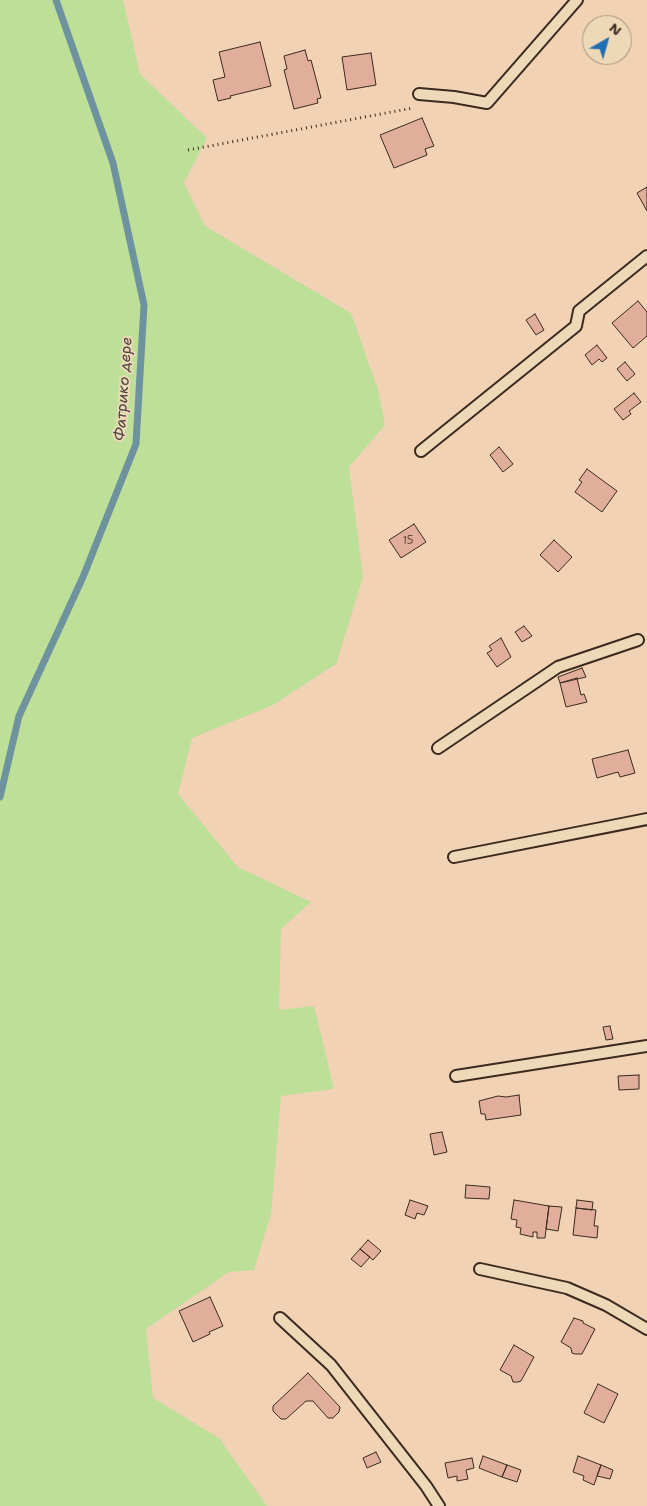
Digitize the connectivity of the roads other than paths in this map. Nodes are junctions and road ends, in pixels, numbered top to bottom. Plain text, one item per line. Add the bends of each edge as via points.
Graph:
1 (578, 0) edge
2 (419, 94) dead end
3 (647, 256) edge
4 (421, 451) dead end
5 (638, 640) dead end
6 (438, 748) dead end
7 (647, 819) edge
8 (454, 857) dead end
9 (647, 1046) edge
10 (456, 1076) dead end
11 (480, 1268) dead end
12 (280, 1318) dead end
13 (647, 1329) edge
14 (439, 1506) edge

1 - 2 lane via 487,103
3 - 4 lane via 580,311 576,326
5 - 6 lane via 558,667
7 - 8 lane
9 - 10 lane
11 - 13 lane via 567,1288 606,1305
12 - 14 lane via 331,1365

